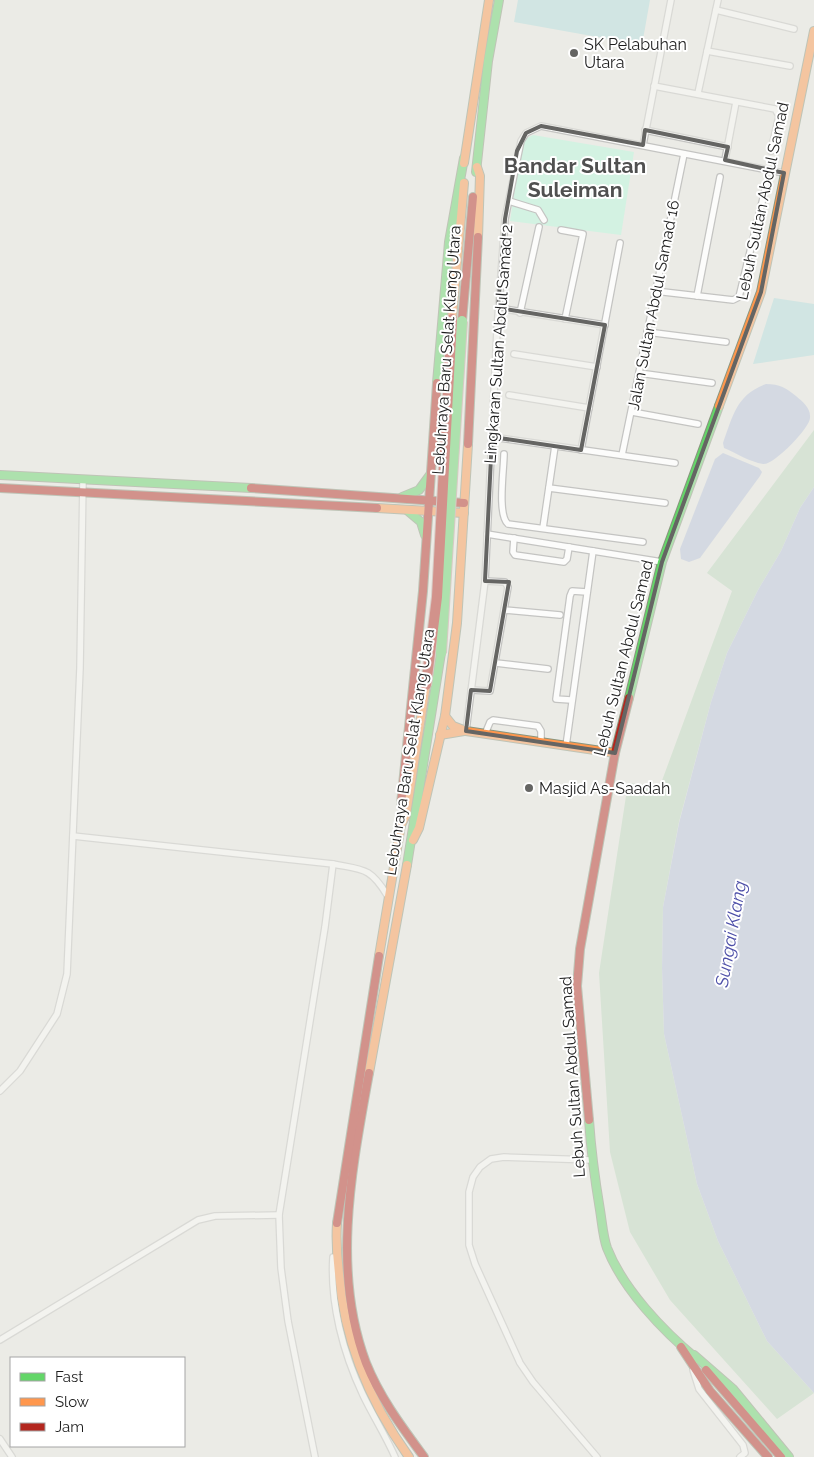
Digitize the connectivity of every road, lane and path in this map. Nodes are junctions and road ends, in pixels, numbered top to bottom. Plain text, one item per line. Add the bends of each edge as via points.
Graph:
1 (489, 0) edge
2 (499, 0) edge
3 (671, 0) edge
4 (718, 0) edge
5 (716, 10) junction
6 (794, 29) dead end
7 (814, 31) edge
8 (812, 49) edge
9 (708, 51) junction
10 (790, 66) dead end
11 (654, 86) junction
12 (698, 94) junction
13 (736, 102) junction
14 (645, 130) junction
15 (642, 145) junction
16 (728, 147) junction
17 (771, 151) dead end
18 (684, 154) junction
19 (464, 158) junction
20 (725, 160) junction
21 (477, 167) junction
22 (784, 173) junction
23 (720, 177) dead end
24 (766, 186) dead end
25 (509, 201) junction
26 (544, 220) dead end
27 (540, 227) dead end
28 (561, 230) dead end
29 (620, 243) dead end
30 (655, 291) junction
31 (697, 296) junction
32 (498, 308) junction
33 (520, 313) junction
34 (565, 319) junction
35 (457, 320) junction
36 (605, 325) junction
37 (647, 332) junction
38 (726, 342) dead end
39 (514, 354) dead end
40 (597, 367) junction
41 (638, 373) junction
42 (712, 383) dead end
43 (509, 395) dead end
44 (589, 408) junction
45 (632, 412) junction
46 (698, 424) dead end
47 (492, 437) junction
48 (555, 446) junction
49 (581, 450) junction
50 (504, 454) dead end
51 (622, 455) junction
52 (676, 463) dead end
53 (0, 475) edge
54 (430, 475) junction
55 (83, 480) junction
56 (199, 486) junction
57 (0, 488) edge
58 (549, 488) junction
59 (83, 493) junction
60 (402, 497) junction
61 (198, 499) junction
62 (429, 499) junction
63 (666, 503) dead end
64 (464, 508) junction
65 (408, 511) junction
66 (429, 512) junction
67 (543, 528) junction
68 (487, 534) junction
69 (514, 538) junction
70 (427, 541) junction
71 (643, 542) dead end
72 (569, 547) junction
73 (593, 551) junction
74 (662, 562) junction
75 (485, 581) junction
76 (587, 592) junction
77 (504, 610) junction
78 (560, 615) dead end
79 (496, 663) junction
80 (548, 669) dead end
81 (471, 690) junction
82 (572, 700) junction
83 (445, 716) junction
84 (466, 731) junction
85 (485, 734) junction
86 (440, 735) junction
87 (541, 742) junction
88 (566, 746) junction
89 (615, 753) junction
90 (401, 825) junction
91 (73, 836) junction
92 (412, 844) junction
93 (333, 864) junction
94 (388, 896) junction
95 (0, 1091) edge
96 (592, 1160) junction
97 (279, 1215) junction
98 (337, 1226) junction
99 (0, 1340) edge
100 (692, 1361) junction
101 (0, 1439) edge
102 (12, 1457) edge
103 (315, 1457) edge
104 (395, 1457) edge
105 (409, 1457) edge
106 (424, 1457) edge
107 (597, 1457) edge
108 (740, 1457) edge
109 (768, 1457) edge
110 (781, 1457) edge
111 (789, 1457) edge

1 - 19 main road, Lebuhraya Baru Selat Klang Utara
2 - 21 main road, Lebuhraya Baru Selat Klang Utara via 488,61
3 - 11 street
4 - 5 street
5 - 6 street
5 - 9 street
7 - 8 main road, Lebuh Sultan Abdul Samad
8 - 22 main road, Lebuh Sultan Abdul Samad
9 - 10 street
9 - 12 street
11 - 12 street
11 - 14 street
12 - 13 street
13 - 16 street
13 - 17 street via 775,109 779,116
14 - 15 street
14 - 16 street
15 - 18 street, Lingkaran Sultan Abdul Samad 2
15 - 25 street, Lingkaran Sultan Abdul Samad 2 via 541,126 533,128 526,133 518,151
16 - 20 street
18 - 20 street, Lingkaran Sultan Abdul Samad 2
18 - 30 street, Jalan Sultan Abdul Samad 16
19 - 35 main road, Lebuhraya Baru Selat Klang Utara
19 - 54 main road via 449,242
20 - 22 street, Lingkaran Sultan Abdul Samad 2
21 - 35 main road, Lebuhraya Baru Selat Klang Utara
21 - 64 main road via 480,176 475,327
22 - 74 main road, Lebuh Sultan Abdul Samad via 760,292
23 - 31 street
24 - 31 street via 739,297
25 - 26 street via 538,210
25 - 32 street, Lingkaran Sultan Abdul Samad 2
27 - 33 street
28 - 34 street via 583,234
29 - 36 street
30 - 31 street
30 - 37 street, Jalan Sultan Abdul Samad 16
32 - 33 street
32 - 47 street, Lingkaran Sultan Abdul Samad 2
33 - 34 street
34 - 36 street
35 - 90 main road, Lebuhraya Baru Selat Klang Utara, bridge via 437,597 406,815
35 - 92 main road, Lebuhraya Baru Selat Klang Utara, bridge via 442,653
36 - 40 street
37 - 38 street
37 - 41 street, Jalan Sultan Abdul Samad 16
39 - 40 street
40 - 44 street
41 - 42 street
41 - 45 street, Jalan Sultan Abdul Samad 16
43 - 44 street
44 - 49 street
45 - 46 street
45 - 51 street, Jalan Sultan Abdul Samad 16
47 - 48 street
47 - 68 street, Lingkaran Sultan Abdul Samad 2
48 - 49 street
48 - 58 street
49 - 51 street
50 - 67 street via 503,519 508,524
51 - 52 street
53 - 55 main road
54 - 60 main road via 419,490
54 - 62 main road
55 - 56 main road
55 - 59 street
56 - 60 main road
56 - 61 main road
57 - 59 main road
58 - 63 street
58 - 67 street
59 - 61 main road
59 - 91 street
60 - 62 main road
61 - 65 main road
62 - 64 main road
62 - 66 main road
64 - 66 main road
64 - 83 main road via 457,622
65 - 66 main road
65 - 70 main road via 420,522
66 - 70 main road
67 - 71 street
68 - 69 street
68 - 75 street, Lingkaran Sultan Abdul Samad 2
69 - 72 street
69 - 72 street via 515,555 564,562
70 - 90 main road
72 - 73 street
73 - 74 street
73 - 76 street
74 - 89 main road, Lebuh Sultan Abdul Samad
75 - 77 street via 505,582 508,587
75 - 81 street, Lingkaran Sultan Abdul Samad 2
76 - 82 street
76 - 82 street via 572,591 570,596 559,670 556,699
77 - 78 street
77 - 79 street
79 - 80 street
79 - 81 street via 490,691
81 - 84 street, Lingkaran Sultan Abdul Samad 2
82 - 88 street
83 - 84 main road via 453,726
83 - 86 main road
84 - 85 main road
84 - 86 main road
85 - 87 main road
85 - 87 street via 494,720 540,728
86 - 92 main road via 419,828
87 - 88 main road
88 - 89 main road
89 - 96 main road, Lebuh Sultan Abdul Samad via 586,907 577,986
90 - 94 main road, Lebuhraya Baru Selat Klang Utara
91 - 93 street
91 - 95 street via 67,974 57,1014 20,1071
92 - 106 main road, Lebuhraya Baru Selat Klang Utara via 357,1144 345,1245 350,1302 364,1359 396,1423
93 - 94 street via 373,875
93 - 97 street
94 - 98 main road, Lebuhraya Baru Selat Klang Utara
96 - 100 main road, Lebuh Sultan Abdul Samad via 606,1246 616,1268 631,1291
96 - 107 street via 504,1156 480,1166 469,1192 469,1245 520,1363
97 - 99 street via 215,1216 198,1220
97 - 103 street via 281,1268 288,1320
98 - 104 street via 333,1291 341,1334 363,1395
98 - 105 main road, Lebuhraya Baru Selat Klang Utara via 341,1307 351,1347 377,1412
100 - 108 street via 699,1389 743,1445 744,1453
100 - 109 main road, Lebuh Sultan Abdul Samad via 710,1391
100 - 110 main road, Lebuh Sultan Abdul Samad via 718,1384
100 - 111 main road via 733,1389
101 - 102 street

